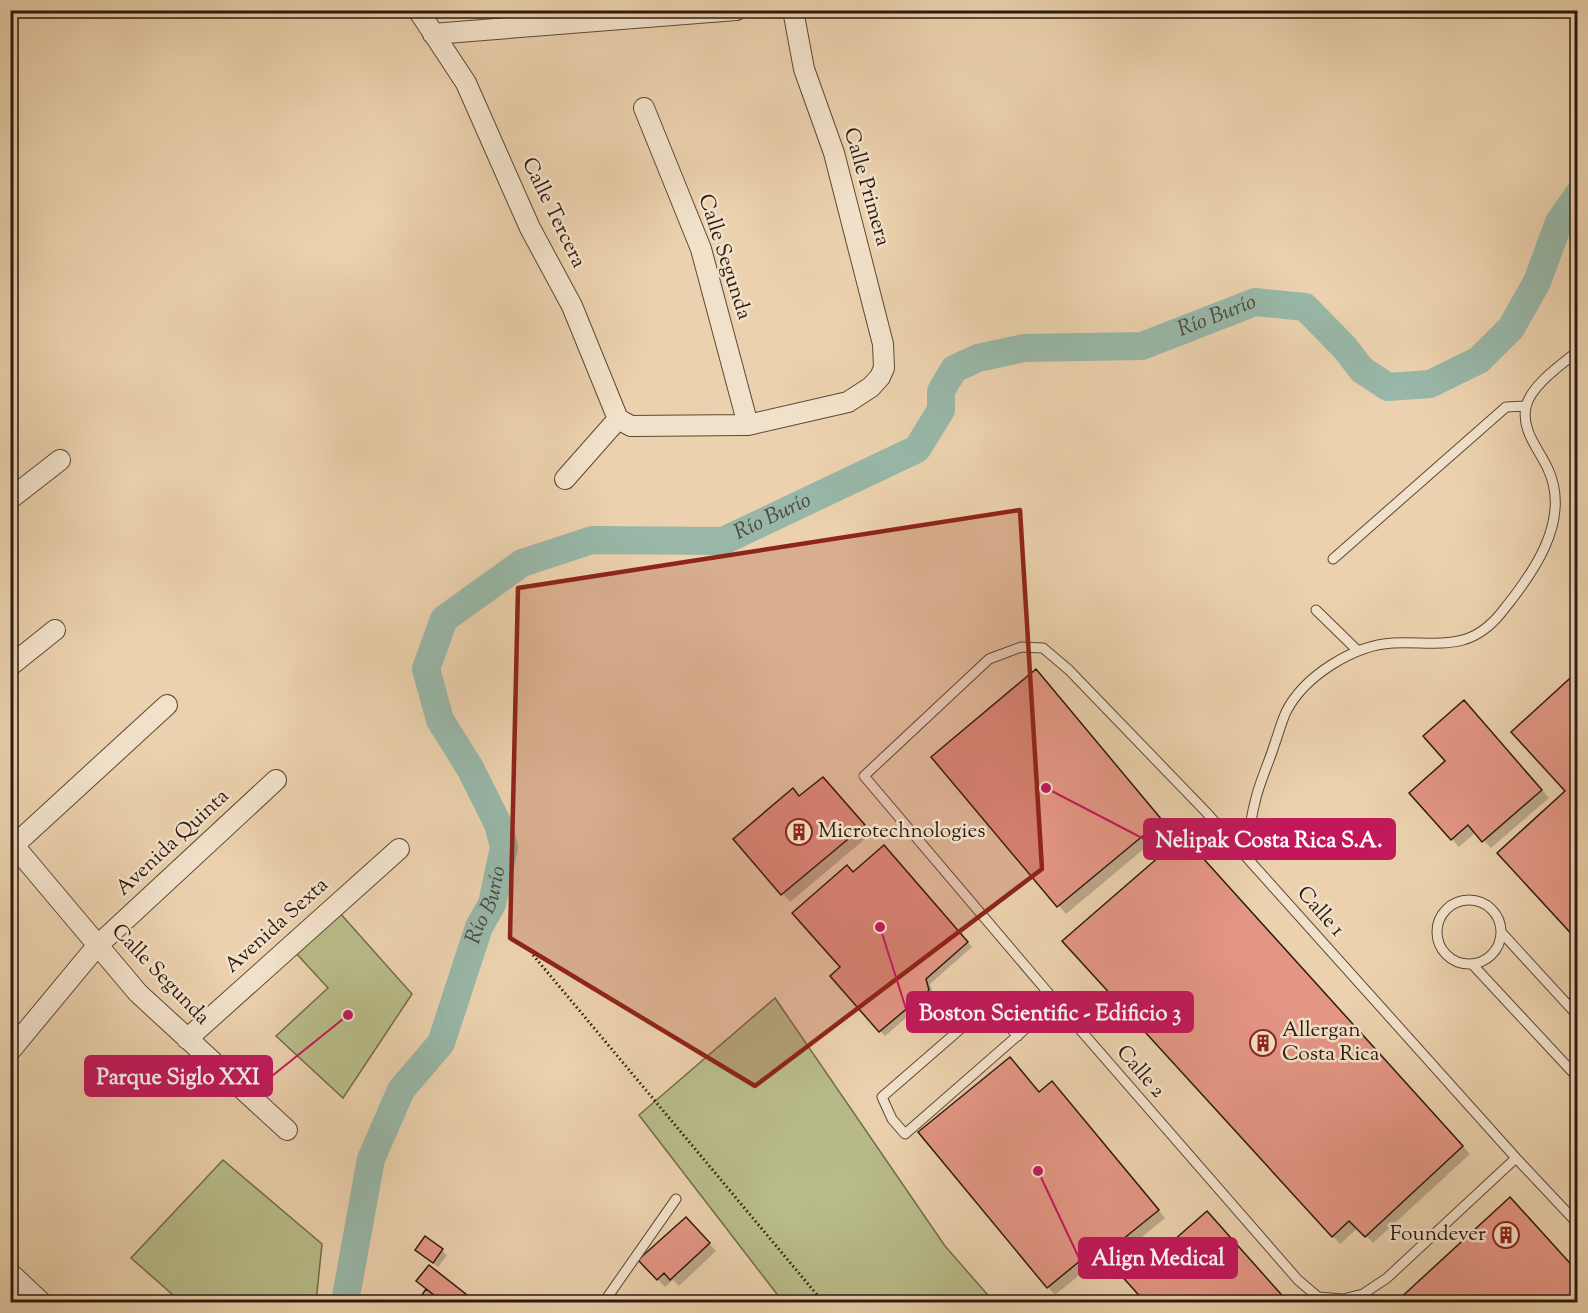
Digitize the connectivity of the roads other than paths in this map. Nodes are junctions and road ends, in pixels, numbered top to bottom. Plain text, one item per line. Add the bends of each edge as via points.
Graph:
1 (418, 10) edge
2 (736, 10) edge
3 (793, 10) edge
4 (626, 14) edge
5 (433, 34) junction
6 (644, 108) dead end
7 (1578, 351) edge
8 (1526, 406) junction
9 (618, 419) junction
10 (748, 424) junction
11 (60, 460) dead end
12 (565, 479) dead end
13 (10, 499) edge
14 (1334, 559) dead end
15 (1316, 610) dead end
16 (54, 630) dead end
17 (1021, 648) joint
18 (1358, 651) junction
19 (10, 666) edge
20 (167, 705) dead end
21 (276, 780) dead end
22 (12, 845) edge
23 (399, 849) dead end
24 (1246, 856) junction
25 (1501, 932) junction
26 (97, 946) junction
27 (1472, 964) junction
28 (1056, 1002) junction
29 (1578, 1016) edge
30 (1018, 1036) junction
31 (187, 1039) junction
32 (10, 1051) edge
33 (1578, 1078) edge
34 (287, 1130) dead end
35 (1516, 1158) junction
36 (676, 1199) dead end
37 (1578, 1224) edge
38 (10, 1273) edge
39 (41, 1302) edge
40 (604, 1302) edge

1 - 5 street, Calle Tercera
2 - 4 street
3 - 10 street, Calle Primera via 804,69 834,153 883,344 884,368 865,392 848,402
4 - 5 street
5 - 9 street, Calle Tercera via 466,83 530,228 572,306
6 - 10 street, Calle Segunda via 700,249
7 - 8 lane via 1533,390
8 - 14 lane via 1506,407
8 - 18 lane via 1532,443 1549,471 1554,522 1545,549 1522,585 1500,615 1460,643 1390,643
9 - 10 street via 631,426
9 - 12 street
11 - 13 street
15 - 18 lane
16 - 19 street
17 - 24 lane, Calle 1 via 1043,648 1069,670
17 - 28 lane, Calle 2 via 989,659 864,776
18 - 24 lane via 1330,665 1305,687 1287,711 1255,802
20 - 22 street
21 - 26 street, Avenida Quinta
22 - 26 street, Calle Segunda
23 - 31 street, Avenida Sexta
24 - 35 lane, Calle 1
25 - 27 lane via 1498,946 1490,956
25 - 27 lane via 1495,913 1479,901 1466,900 1447,908 1437,925 1438,945 1452,960
25 - 29 lane
26 - 31 street, Calle Segunda via 138,993
26 - 32 street, Avenida Quinta
27 - 33 lane
28 - 30 lane
28 - 35 lane, Calle 2 via 1298,1280 1318,1296 1343,1299 1363,1294 1387,1278
30 - 30 lane via 905,1134 892,1119 882,1097 988,1005
31 - 34 street, Calle Segunda
35 - 37 lane, Calle 1
36 - 40 lane
38 - 39 street

